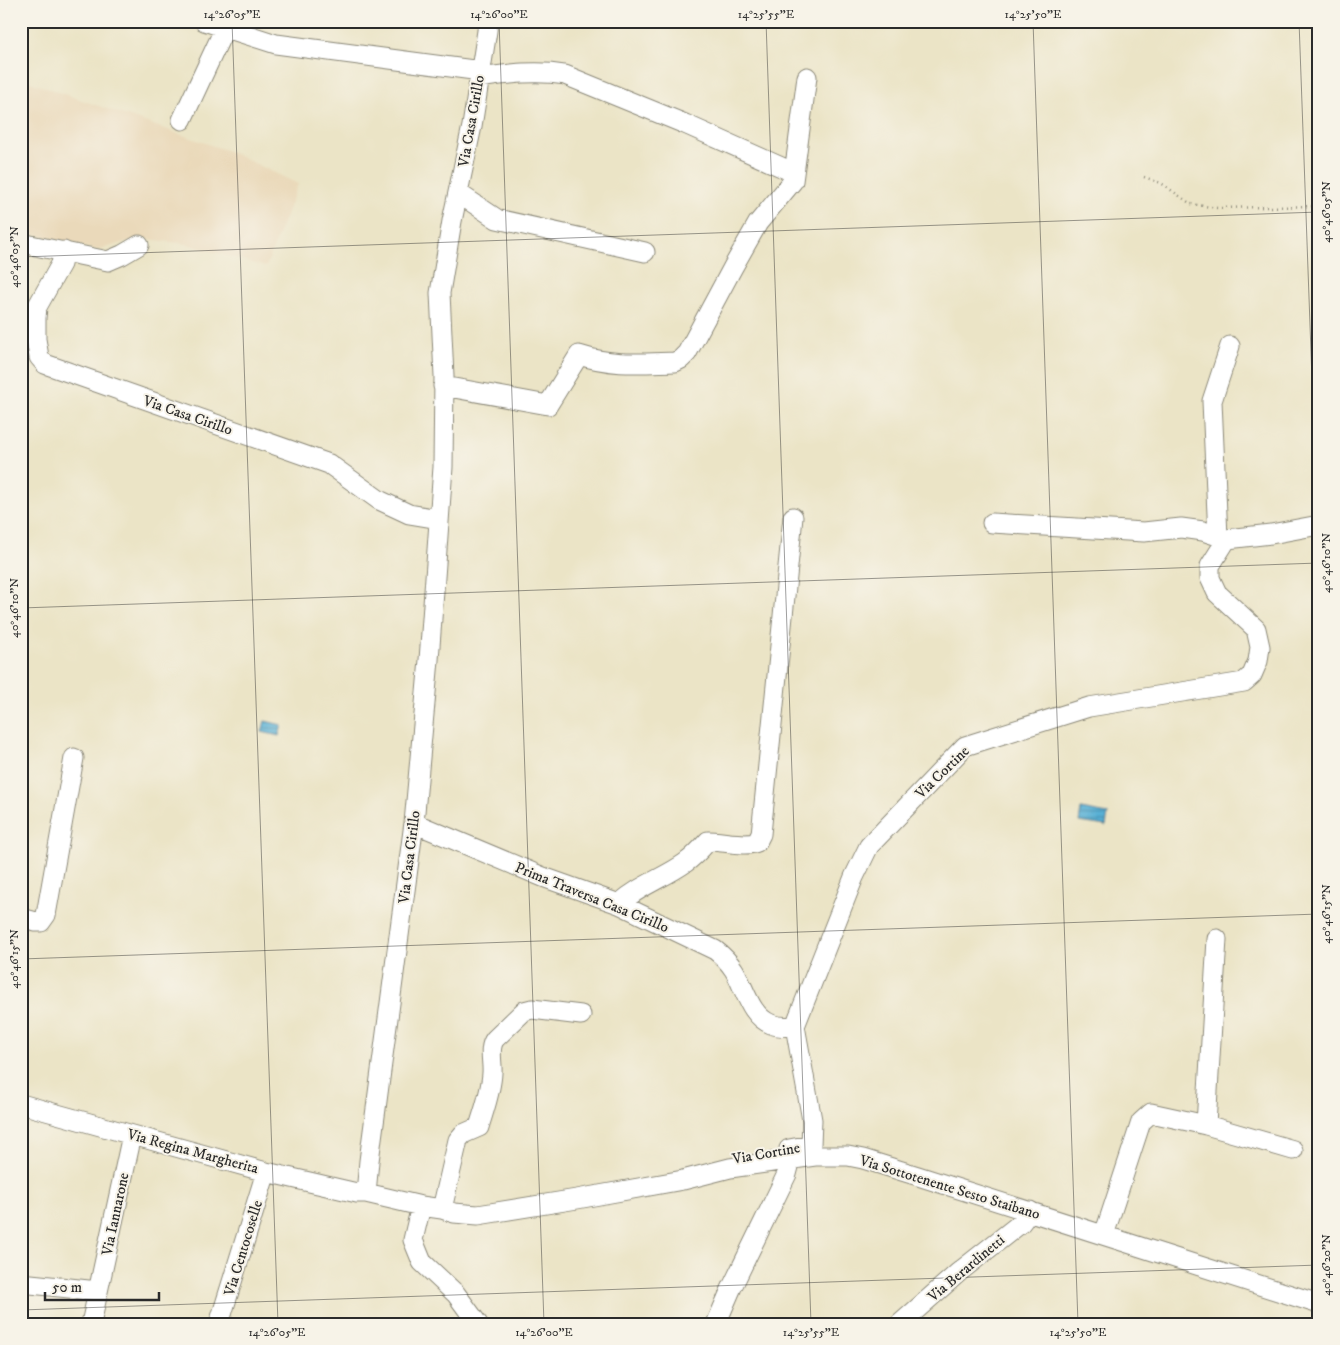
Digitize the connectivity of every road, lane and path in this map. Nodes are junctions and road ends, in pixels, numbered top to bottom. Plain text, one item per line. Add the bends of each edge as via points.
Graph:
1 (204, 21) edge
2 (488, 21) edge
3 (227, 25) edge
4 (480, 74) junction
5 (807, 77) dead end
6 (182, 120) dead end
7 (788, 170) dead end
8 (1144, 178) dead end
9 (458, 193) junction
10 (1319, 206) edge
11 (21, 243) edge
12 (139, 245) dead end
13 (64, 251) junction
14 (645, 252) dead end
15 (1230, 346) dead end
16 (443, 386) junction
17 (793, 516) dead end
18 (439, 519) junction
19 (992, 523) dead end
20 (1319, 525) edge
21 (1223, 538) junction
22 (74, 758) dead end
23 (414, 823) junction
24 (619, 904) junction
25 (21, 918) edge
26 (1217, 939) dead end
27 (580, 1015) dead end
28 (795, 1026) junction
29 (21, 1104) edge
30 (1206, 1125) junction
31 (132, 1134) junction
32 (1294, 1150) dead end
33 (791, 1159) junction
34 (266, 1172) junction
35 (683, 1180) junction
36 (366, 1193) junction
37 (421, 1206) junction
38 (442, 1209) junction
39 (1030, 1211) junction
40 (1104, 1235) junction
41 (21, 1283) edge
42 (98, 1291) junction
43 (1319, 1304) edge
44 (90, 1324) edge
45 (219, 1324) edge
46 (478, 1324) edge
47 (716, 1324) edge
48 (900, 1324) edge

1 - 3 street
2 - 4 street, Via Casa Cirillo
3 - 4 street via 276,44
3 - 6 street
4 - 7 street via 552,72 565,75
4 - 9 street, Via Casa Cirillo
5 - 16 street via 793,181 758,223 681,360 623,364 579,355 548,404
8 - 10 path via 1161,183 1192,204 1217,208
9 - 14 street via 497,219
9 - 16 street, Via Casa Cirillo via 440,293
11 - 13 street
12 - 13 street via 108,261
13 - 18 street, Via Casa Cirillo via 36,318 39,357 45,364 329,464 379,500 409,514
15 - 21 street via 1212,401
16 - 18 street, Via Casa Cirillo
17 - 24 street via 761,834 752,844 708,841 684,864
18 - 23 street, Via Casa Cirillo
19 - 21 street via 1144,532 1181,528
20 - 21 street
21 - 28 street, Via Cortine via 1210,566 1210,578 1217,593 1256,629 1260,647 1252,675 1244,682 1089,707 965,746 869,846
22 - 25 street via 46,915 41,922
23 - 24 street, Prima Traversa Casa Cirillo
23 - 36 street, Via Casa Cirillo
24 - 28 street, Prima Traversa Casa Cirillo via 716,950 726,959 754,1011 762,1019 781,1027
26 - 30 street
27 - 38 street via 532,1009 524,1011 495,1039 490,1087 479,1128 463,1134 458,1140
28 - 35 street, Via Cortine via 812,1120 811,1146 691,1168
29 - 31 street, Via Regina Margherita
30 - 32 street
30 - 40 street via 1151,1113 1141,1122
31 - 34 street, Via Regina Margherita
31 - 42 street, Via Iannarone
33 - 35 street, Via Sottotenente Sesto Staibano via 730,1168
33 - 39 street, Via Sottotenente Sesto Staibano via 815,1156 863,1159
33 - 47 street via 787,1174
34 - 36 street, Via Regina Margherita
34 - 45 street, Via Centocoselle
35 - 38 street, Via Sottotenente Sesto Staibano via 478,1215
36 - 37 street, Via Sottotenente Sesto Staibano
37 - 38 street, Via Sottotenente Sesto Staibano
37 - 46 street via 413,1240 422,1262 456,1294
39 - 40 street, Via Sottotenente Sesto Staibano
39 - 48 street, Via Berardinetti via 1021,1223
40 - 43 street, Via Sottotenente Sesto Staibano
41 - 42 street
42 - 44 street, Via Iannarone

